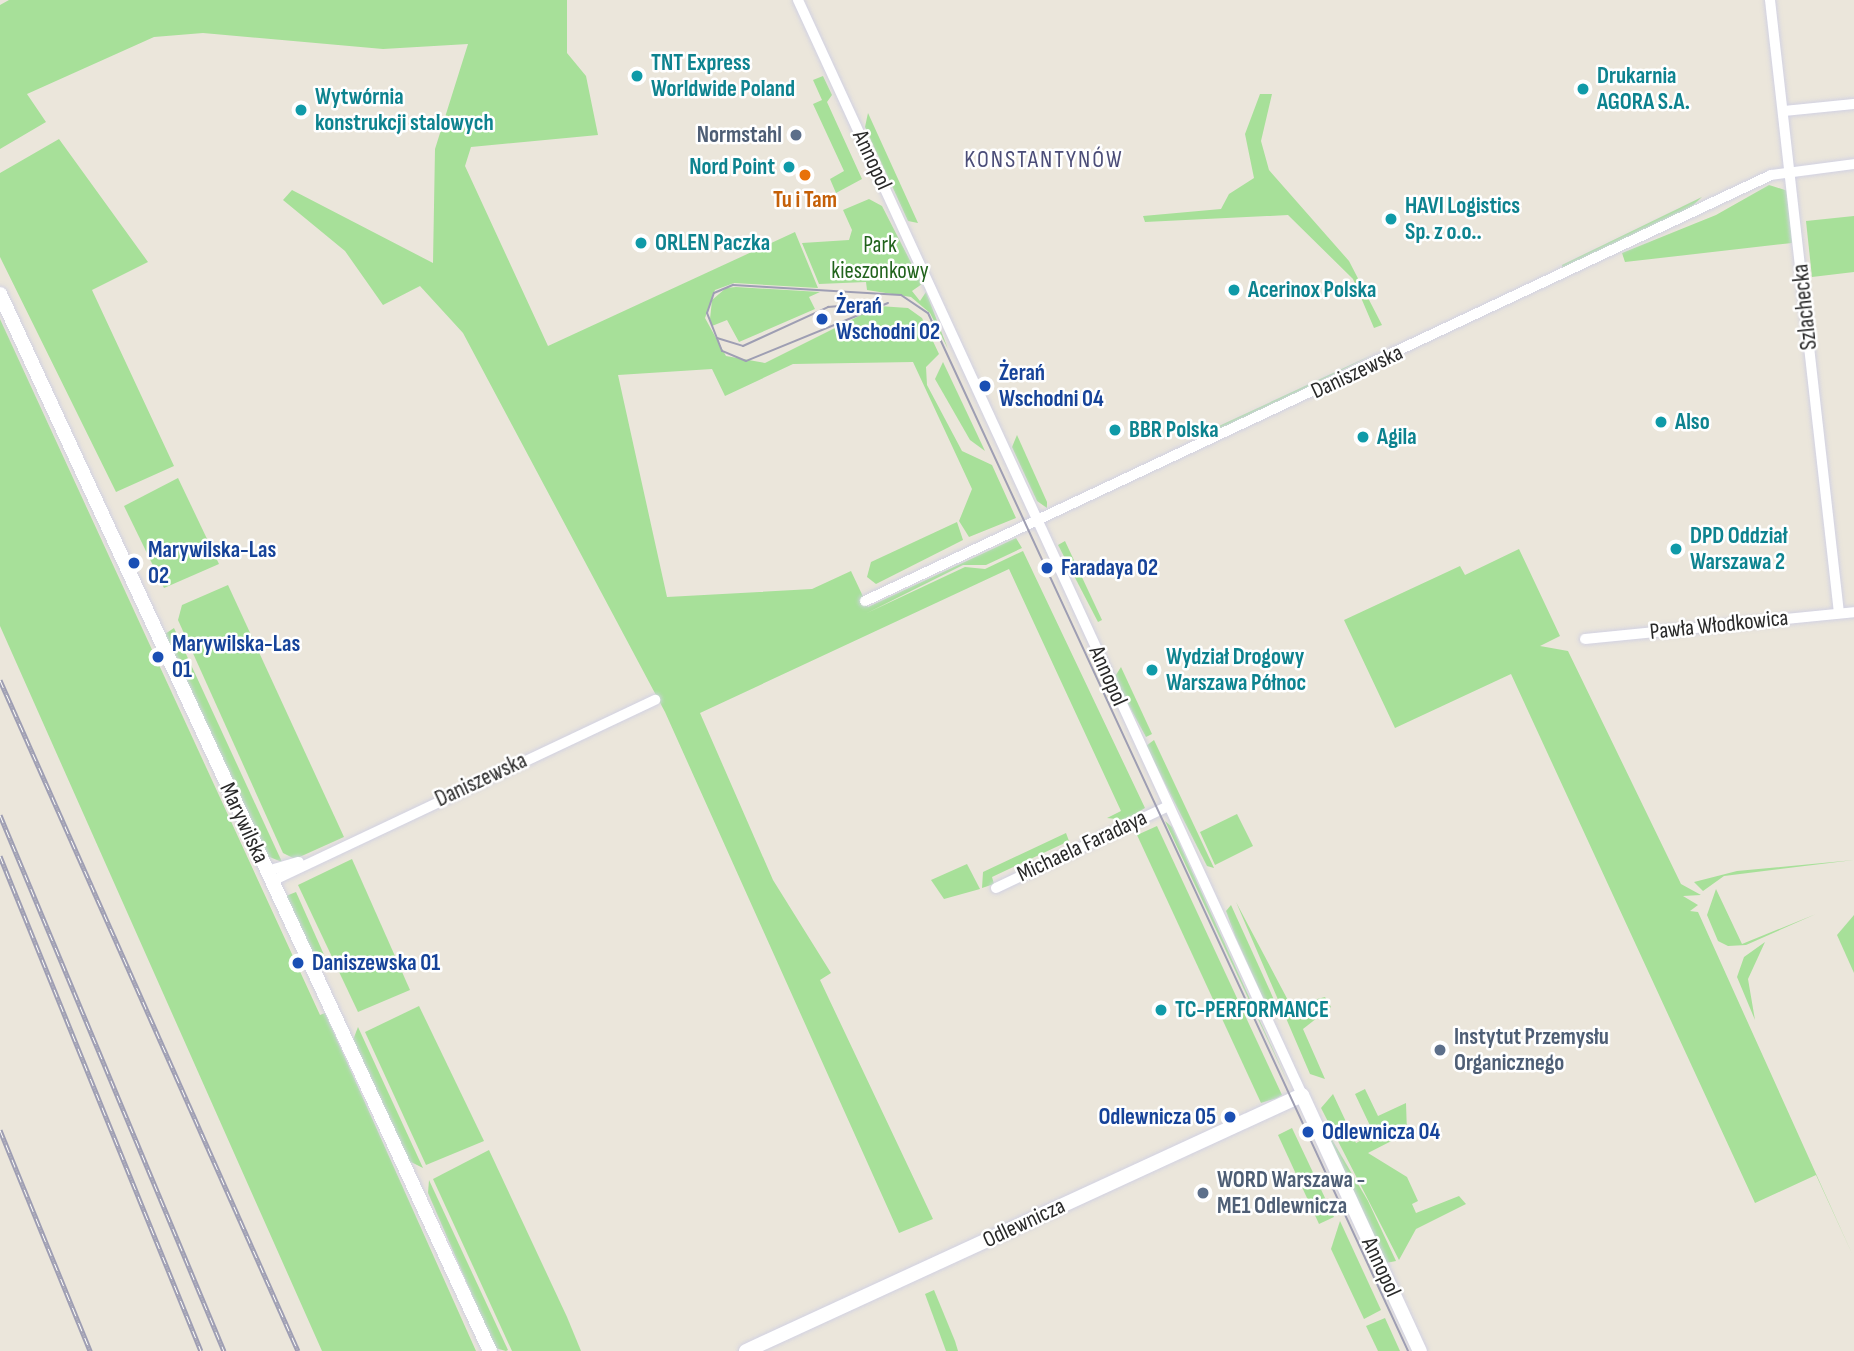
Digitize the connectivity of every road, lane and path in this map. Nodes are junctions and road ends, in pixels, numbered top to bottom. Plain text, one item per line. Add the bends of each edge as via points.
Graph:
1 (798, 0) edge
2 (1770, 0) edge
3 (1854, 104) edge
4 (1784, 111) junction
5 (1854, 164) edge
6 (1790, 171) junction
7 (0, 294) edge
8 (1038, 521) junction
9 (865, 601) dead end
10 (1854, 612) edge
11 (1839, 613) junction
12 (1585, 639) dead end
13 (655, 700) dead end
14 (1169, 806) junction
15 (269, 876) junction
16 (996, 888) dead end
17 (1302, 1095) junction
18 (490, 1351) edge
19 (746, 1351) edge
20 (1420, 1351) edge

1 - 8 street, Annopol
2 - 4 street, Szlachecka
3 - 4 street
4 - 6 street, Szlachecka
5 - 6 street, Daniszewska
6 - 8 street, Daniszewska
6 - 11 street, Szlachecka
7 - 15 main road, Marywilska
8 - 9 street, Daniszewska
8 - 14 street, Annopol
10 - 11 street, Pawła Włodkowica
11 - 12 street, Pawła Włodkowica
13 - 15 street, Daniszewska
14 - 16 street, Michaela Faradaya
14 - 17 street, Annopol
15 - 18 main road, Marywilska
17 - 19 main road, Odlewnicza
17 - 20 main road, Annopol

